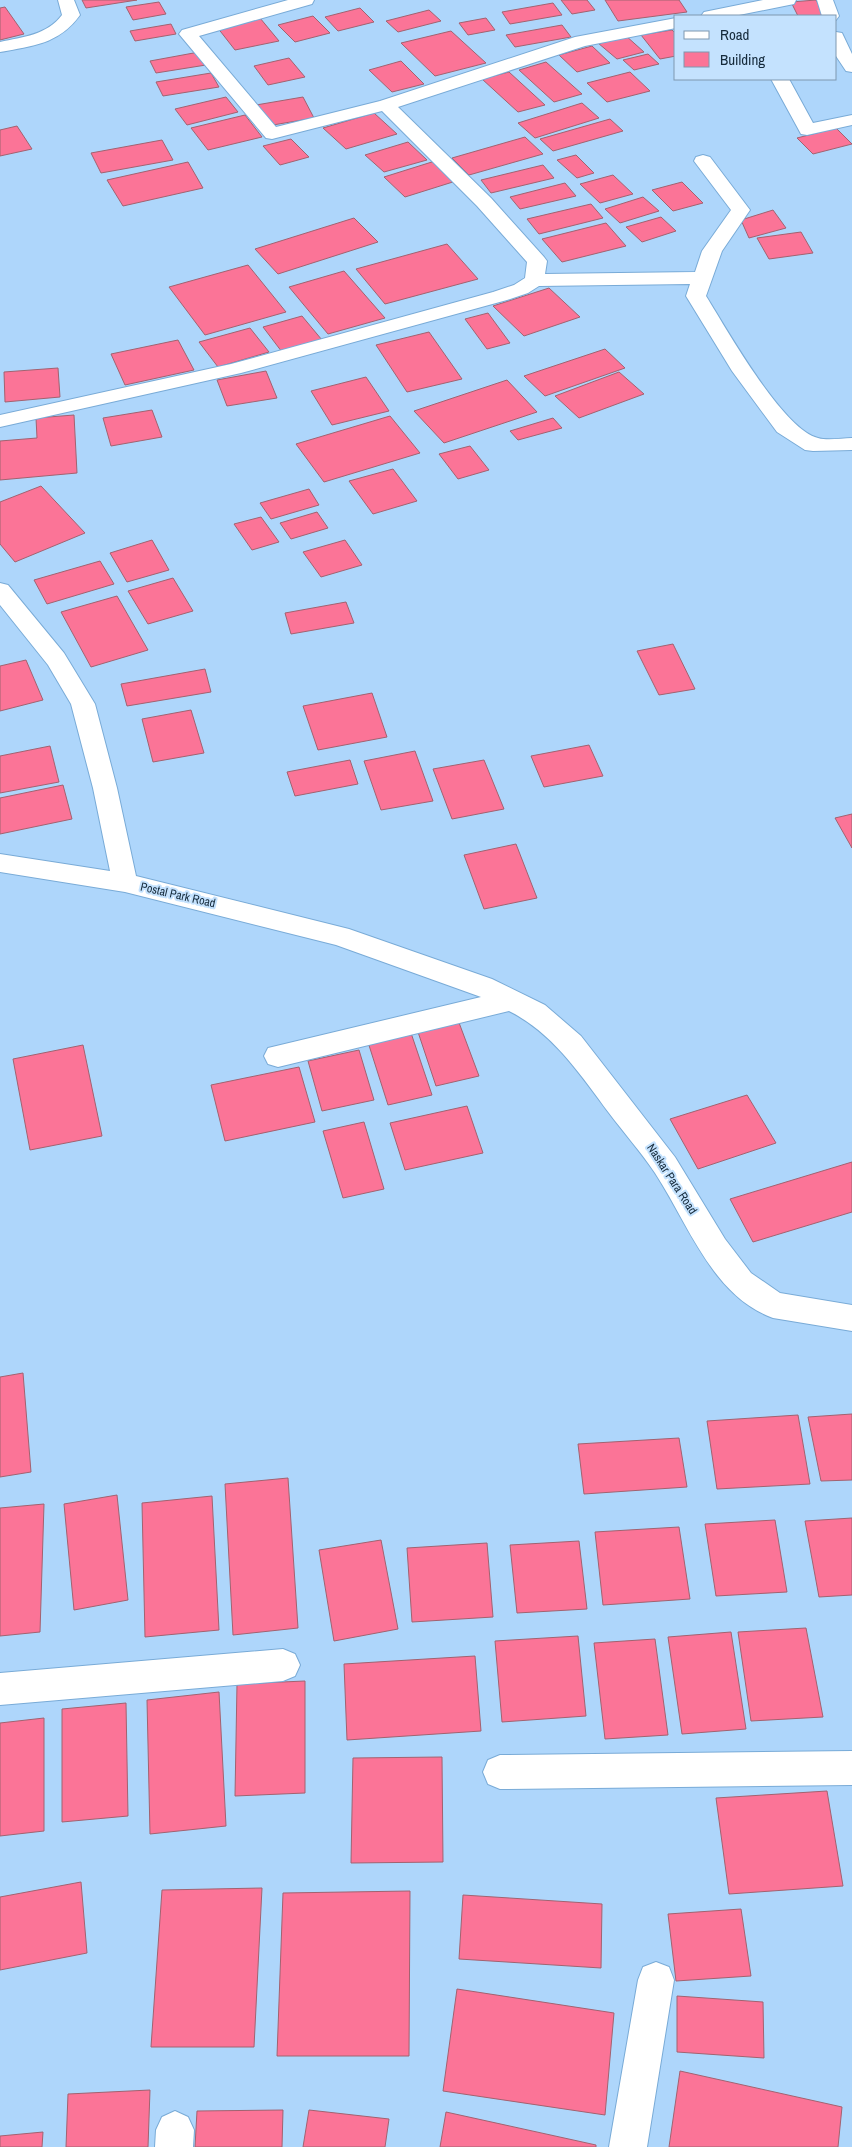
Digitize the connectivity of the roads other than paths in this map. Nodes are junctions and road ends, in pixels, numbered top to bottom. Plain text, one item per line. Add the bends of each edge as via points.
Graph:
1 (66, 0) edge
2 (306, 0) edge
3 (788, 0) edge
4 (825, 0) edge
5 (759, 12) edge
6 (722, 15) edge
7 (830, 15) edge
8 (674, 23) edge
9 (837, 42) edge
10 (0, 47) edge
11 (852, 67) edge
12 (781, 80) edge
13 (386, 105) junction
14 (852, 120) edge
15 (703, 161) dead end
16 (702, 278) junction
17 (534, 280) junction
18 (0, 421) edge
19 (852, 444) edge
20 (0, 590) edge
21 (0, 863) edge
22 (124, 883) junction
23 (511, 1000) junction
24 (278, 1056) dead end
25 (852, 1318) edge
26 (283, 1665) dead end
27 (0, 1689) edge
28 (852, 1768) edge
29 (500, 1772) dead end
30 (656, 1980) dead end
31 (628, 2147) edge

1 - 10 street via 71,15 64,27 47,37
2 - 13 street via 188,34 272,134
3 - 5 street
4 - 7 street
5 - 6 street
8 - 13 street via 581,41
9 - 11 street
12 - 14 street via 807,130
13 - 17 street via 484,202 537,261
15 - 16 street via 741,210 712,251
16 - 17 street
16 - 19 street via 696,296 742,371 784,427 813,445
17 - 18 street via 521,289 500,296 234,369
20 - 22 street, Postal Park Road via 56,659 83,704 105,788
21 - 22 street
22 - 23 street, Postal Park Road via 340,936 483,986
23 - 24 street
23 - 25 street, Naskar Para Road via 535,1012 570,1043 665,1165 715,1248 741,1282 773,1305
26 - 27 street
28 - 29 street
30 - 31 street

